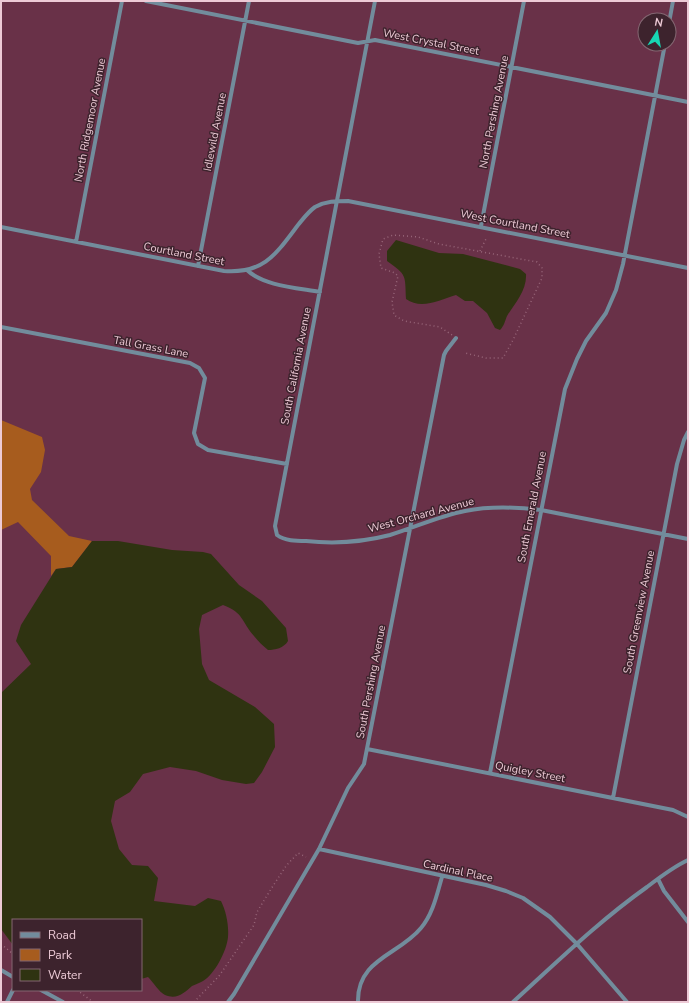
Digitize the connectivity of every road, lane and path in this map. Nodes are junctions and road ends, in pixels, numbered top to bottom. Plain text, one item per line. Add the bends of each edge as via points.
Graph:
1 (122, 1) edge
2 (146, 1) edge
3 (249, 1) edge
4 (375, 1) edge
5 (524, 1) edge
6 (673, 1) edge
7 (671, 12) edge
8 (245, 21) junction
9 (368, 42) junction
10 (663, 52) edge
11 (512, 67) junction
12 (655, 96) junction
13 (688, 102) edge
14 (337, 201) junction
15 (480, 226) junction
16 (1, 227) edge
17 (486, 239) dead end
18 (76, 242) junction
19 (480, 251) junction
20 (624, 256) junction
21 (198, 266) junction
22 (688, 268) edge
23 (247, 270) junction
24 (320, 292) junction
25 (1, 327) edge
26 (456, 338) joint
27 (464, 353) dead end
28 (688, 432) edge
29 (287, 464) junction
30 (541, 510) junction
31 (410, 528) junction
32 (664, 534) junction
33 (277, 535) joint
34 (688, 539) edge
35 (367, 749) junction
36 (490, 773) junction
37 (612, 798) junction
38 (688, 817) edge
39 (320, 850) junction
40 (307, 857) dead end
41 (688, 860) edge
42 (442, 877) junction
43 (658, 879) junction
44 (688, 922) edge
45 (1, 944) edge
46 (577, 944) junction
47 (12, 953) edge
48 (1, 970) edge
49 (12, 976) edge
50 (12, 991) edge
51 (42, 991) edge
52 (78, 991) edge
53 (7, 1002) edge
54 (63, 1002) edge
55 (93, 1002) edge
56 (123, 1002) edge
57 (132, 1002) edge
58 (194, 1002) edge
59 (228, 1002) edge
60 (358, 1002) edge
61 (513, 1002) edge
62 (627, 1002) edge

1 - 18 street, North Ridgemoor Avenue
2 - 8 street, West Crystal Street
3 - 8 street, Idlewild Avenue
4 - 9 street, South California Avenue
5 - 11 street, North Pershing Avenue
6 - 7 street
8 - 9 street, West Crystal Street via 358,43
8 - 21 street, Idlewild Avenue
9 - 11 street, West Crystal Street via 375,40
9 - 14 street, South California Avenue
10 - 12 street, South Emerald Avenue
11 - 12 street, West Crystal Street
11 - 15 street, North Pershing Avenue
12 - 13 street, West Crystal Street
12 - 20 street, South Emerald Avenue
14 - 15 street, West Courtland Street
14 - 23 street, Courtland Street via 327,202 308,212 278,251 265,263
14 - 24 street, South California Avenue
15 - 20 street, West Courtland Street
16 - 18 street, Courtland Street
17 - 19 path
18 - 21 street, Courtland Street
19 - 26 path via 439,244 418,237 393,235 383,239 379,254 381,268 398,276 392,302 394,315 404,321 440,327
19 - 27 path via 537,262 542,268 542,278 503,358 486,358
20 - 22 street, West Courtland Street
20 - 30 street, South Emerald Avenue via 616,290 606,313 586,341 567,382
21 - 23 street, Courtland Street via 224,271
23 - 24 street via 253,276 272,283
24 - 29 street, South California Avenue
25 - 29 street, Tall Grass Lane via 190,363 199,368 205,378 194,434 198,444 208,450
26 - 31 street, South Pershing Avenue via 444,355
28 - 32 street, South Greenview Avenue via 677,464
29 - 33 street, South California Avenue via 274,526
30 - 31 street, West Orchard Avenue via 517,507 482,508 448,515
30 - 32 street, West Orchard Avenue
30 - 36 street, South Emerald Avenue
31 - 33 street, West Orchard Avenue via 345,542 294,540
31 - 35 street, South Pershing Avenue
32 - 34 street, West Orchard Avenue
32 - 37 street, South Greenview Avenue
35 - 36 street, Quigley Street
35 - 39 street, South Pershing Avenue via 364,764 348,788
36 - 37 street, Quigley Street
37 - 38 street, Quigley Street via 673,810
39 - 42 street, Cardinal Place
39 - 59 street, South Pershing Avenue
40 - 58 path via 298,853 286,866 257,912 254,925 219,976
41 - 43 street
42 - 46 street, Cardinal Place via 486,885 523,898 550,917
42 - 60 street via 425,923 412,938 367,971 360,985
43 - 44 street
43 - 46 street via 631,898
45 - 47 path
46 - 61 street
46 - 62 street, Cardinal Place
48 - 49 street
50 - 53 street
51 - 54 street
52 - 55 path
56 - 57 path

